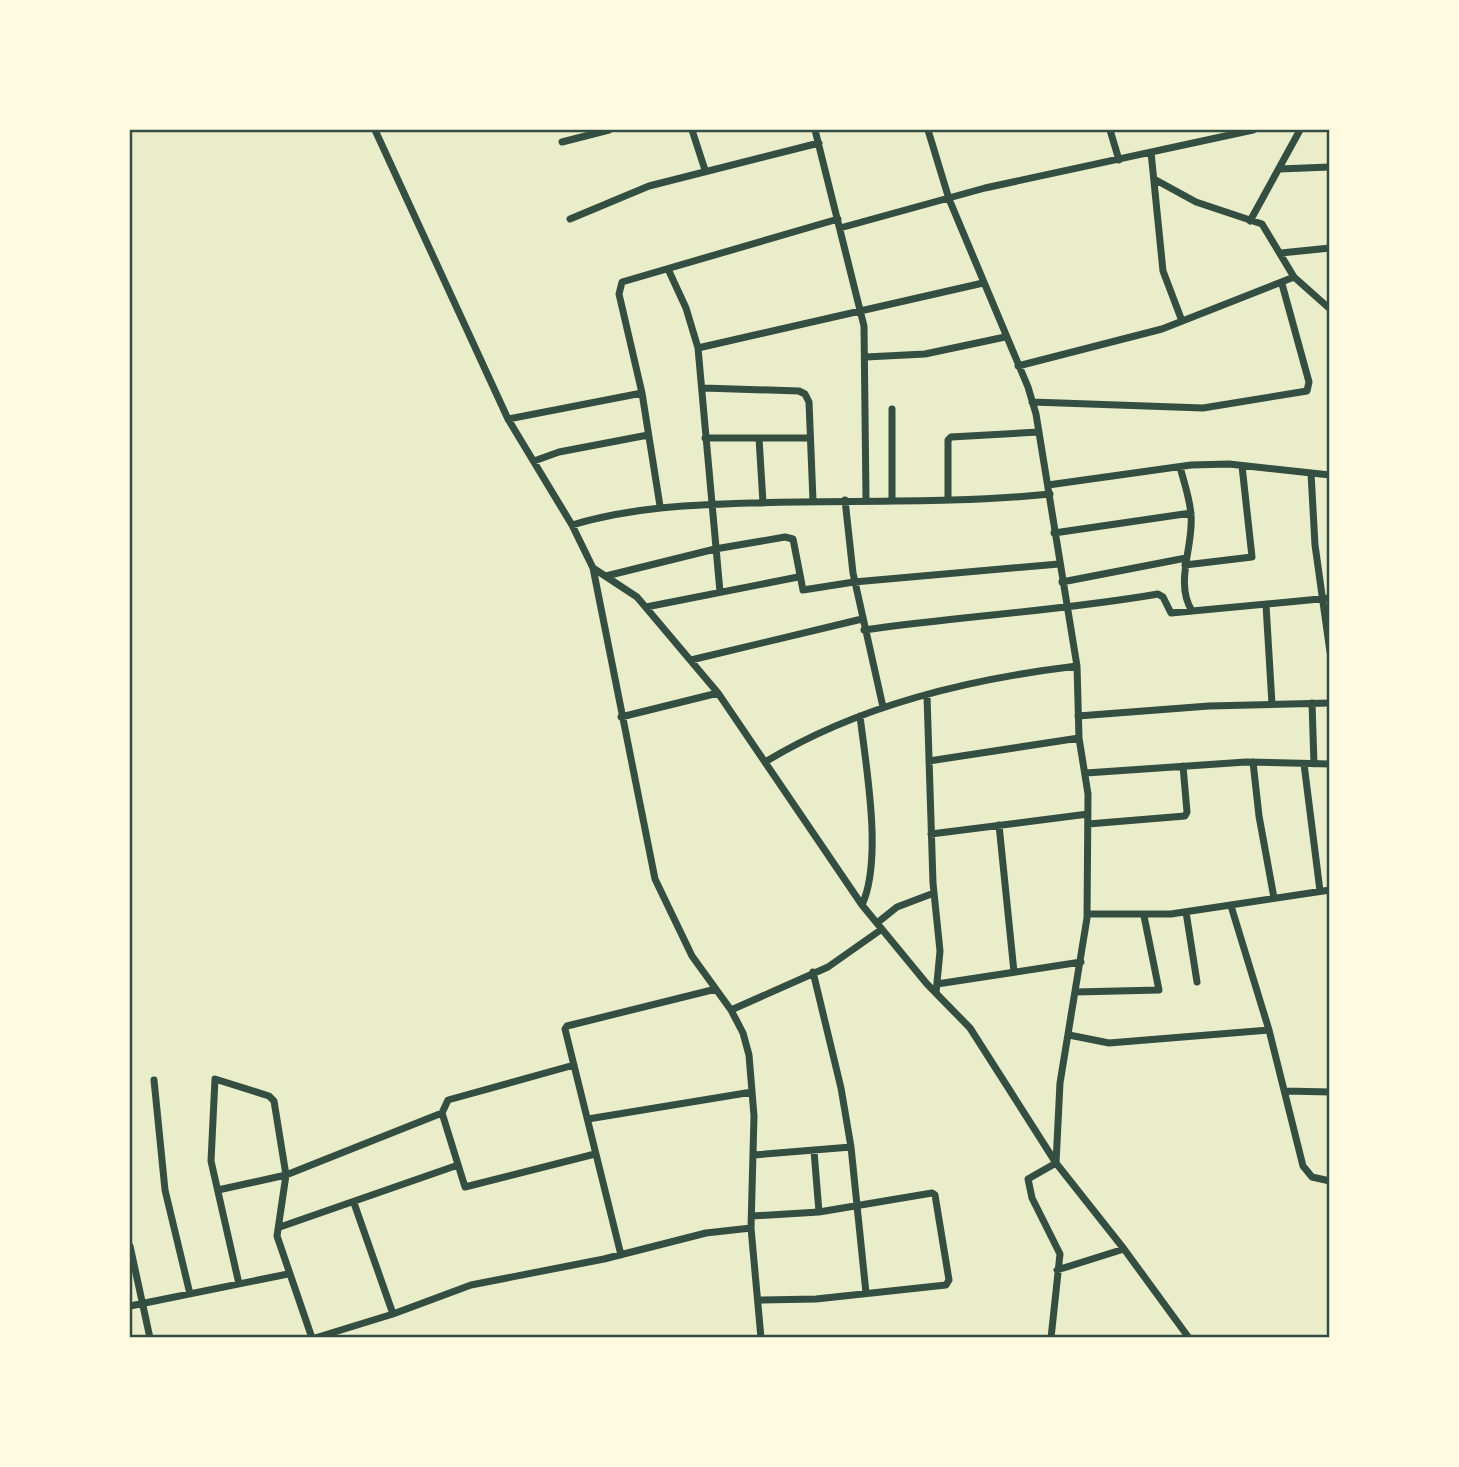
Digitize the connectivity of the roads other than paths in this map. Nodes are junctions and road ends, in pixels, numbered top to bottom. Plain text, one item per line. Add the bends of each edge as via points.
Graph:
1 (376, 130) edge
2 (609, 130) edge
3 (692, 130) edge
4 (815, 130) edge
5 (928, 130) edge
6 (1110, 130) edge
7 (1253, 130) edge
8 (1300, 130) edge
9 (562, 142) dead end
10 (819, 143) junction
11 (1151, 152) junction
12 (1119, 160) junction
13 (1329, 167) edge
14 (1279, 169) junction
15 (705, 170) junction
16 (1154, 179) junction
17 (948, 199) junction
18 (570, 219) dead end
19 (1250, 221) junction
20 (839, 224) junction
21 (1329, 248) edge
22 (1281, 253) junction
23 (668, 269) junction
24 (1294, 277) junction
25 (983, 283) junction
26 (1282, 284) junction
27 (1329, 309) edge
28 (860, 313) junction
29 (1182, 321) junction
30 (1005, 337) junction
31 (698, 348) junction
32 (866, 357) junction
33 (1018, 366) junction
34 (703, 388) junction
35 (642, 393) junction
36 (1032, 402) junction
37 (892, 409) dead end
38 (509, 419) junction
39 (1039, 432) junction
40 (648, 435) junction
41 (705, 438) junction
42 (759, 438) junction
43 (810, 438) junction
44 (534, 461) junction
45 (1242, 466) junction
46 (1180, 467) junction
47 (1311, 473) junction
48 (1329, 475) edge
49 (1048, 485) junction
50 (1050, 494) junction
51 (866, 499) junction
52 (892, 499) junction
53 (845, 500) junction
54 (948, 500) junction
55 (813, 501) junction
56 (710, 503) junction
57 (763, 503) junction
58 (660, 506) junction
59 (1191, 513) junction
60 (572, 525) junction
61 (1054, 533) junction
62 (715, 549) junction
63 (1185, 561) junction
64 (1059, 564) junction
65 (593, 568) junction
66 (606, 576) junction
67 (798, 577) junction
68 (854, 582) junction
69 (1062, 582) junction
70 (720, 592) junction
71 (1326, 598) edge
72 (1266, 605) junction
73 (646, 607) junction
74 (1067, 609) junction
75 (1192, 611) junction
76 (862, 618) junction
77 (864, 630) junction
78 (1329, 652) edge
79 (691, 660) junction
80 (1077, 666) junction
81 (718, 692) junction
82 (927, 696) junction
83 (1312, 703) junction
84 (1329, 703) edge
85 (1272, 704) junction
86 (883, 706) junction
87 (860, 716) junction
88 (1078, 716) junction
89 (621, 717) junction
90 (1079, 738) junction
91 (929, 761) junction
92 (765, 762) junction
93 (1253, 762) junction
94 (1304, 764) junction
95 (1314, 764) junction
96 (1329, 764) edge
97 (1183, 766) junction
98 (1086, 773) junction
99 (1088, 814) junction
100 (1088, 824) junction
101 (999, 825) junction
102 (931, 834) junction
103 (1329, 890) edge
104 (1320, 891) junction
105 (934, 893) junction
106 (1274, 898) junction
107 (862, 905) junction
108 (1231, 906) junction
109 (1186, 912) junction
110 (1087, 914) junction
111 (1144, 916) junction
112 (879, 926) junction
113 (1081, 962) junction
114 (814, 972) junction
115 (1014, 972) junction
116 (1197, 982) dead end
117 (716, 989) junction
118 (936, 989) junction
119 (1076, 992) junction
120 (731, 1010) junction
121 (1269, 1030) junction
122 (1069, 1035) junction
123 (574, 1065) junction
124 (153, 1080) dead end
125 (1285, 1091) junction
126 (752, 1092) junction
127 (1329, 1092) edge
128 (442, 1113) junction
129 (587, 1119) junction
130 (850, 1147) junction
131 (814, 1151) junction
132 (595, 1154) junction
133 (754, 1156) junction
134 (1056, 1163) junction
135 (458, 1165) junction
136 (286, 1175) junction
137 (1329, 1181) edge
138 (218, 1190) junction
139 (354, 1203) junction
140 (858, 1206) junction
141 (819, 1212) junction
142 (752, 1216) junction
143 (280, 1227) junction
144 (751, 1228) junction
145 (130, 1246) edge
146 (1124, 1249) junction
147 (621, 1255) junction
148 (1057, 1270) junction
149 (288, 1274) junction
150 (239, 1284) junction
151 (866, 1293) junction
152 (190, 1294) junction
153 (758, 1300) junction
154 (144, 1303) junction
155 (130, 1307) edge
156 (393, 1314) junction
157 (150, 1338) edge
158 (313, 1338) edge
159 (761, 1338) edge
160 (1051, 1338) edge
161 (1189, 1338) edge

1 - 38 street
2 - 9 street
3 - 15 street
4 - 10 street
5 - 17 street
6 - 12 street
7 - 11 street
8 - 14 street
10 - 15 street
10 - 20 street
11 - 12 street
11 - 16 street
12 - 17 street
13 - 14 street
14 - 19 street
15 - 18 street via 649,186
16 - 19 street via 1196,202
16 - 29 street via 1163,271
17 - 20 street
17 - 25 street
19 - 22 street via 1262,224
20 - 23 street
20 - 28 street
21 - 22 street
22 - 24 street
23 - 31 street
23 - 35 street via 622,282 620,288
24 - 26 street
24 - 27 street
25 - 28 street
25 - 30 street
26 - 29 street
26 - 36 street via 1309,382 1307,391 1203,408
28 - 31 street
28 - 32 street
29 - 33 street
30 - 32 street via 925,354
30 - 33 street
31 - 34 street
32 - 51 street
33 - 36 street
34 - 41 street
34 - 43 street via 799,391 809,402
35 - 38 street
35 - 40 street
36 - 39 street
37 - 52 street
38 - 44 street
39 - 49 street
39 - 54 street via 951,437
40 - 44 street via 570,449
40 - 58 street
41 - 42 street
41 - 56 street
42 - 43 street
42 - 57 street
43 - 55 street
44 - 60 street
45 - 46 street
45 - 47 street
45 - 63 street via 1252,557
46 - 49 street
46 - 59 street
47 - 48 street
47 - 71 street
49 - 50 street
50 - 54 street
50 - 61 street
51 - 52 street
51 - 53 street
52 - 54 street
53 - 55 street
53 - 68 street
55 - 57 street
56 - 57 street
56 - 58 street
56 - 62 street
58 - 60 street
59 - 61 street
59 - 63 street via 1192,536
60 - 65 street
61 - 64 street
62 - 66 street
62 - 67 street via 788,537 793,539
62 - 70 street
63 - 69 street
63 - 75 street
64 - 68 street
64 - 69 street
65 - 66 street
65 - 89 street
66 - 73 street
67 - 68 street via 801,589 809,591
67 - 70 street
68 - 76 street
69 - 74 street
70 - 73 street
71 - 72 street
71 - 78 street
72 - 75 street
72 - 85 street
73 - 79 street
74 - 75 street via 1158,594 1171,613
74 - 77 street
74 - 80 street
76 - 77 street
76 - 79 street
77 - 86 street
79 - 81 street
80 - 82 street via 991,678
80 - 88 street
81 - 89 street
81 - 92 street
82 - 86 street
82 - 91 street
83 - 84 street
83 - 85 street
83 - 95 street
85 - 88 street
86 - 87 street
87 - 92 street via 804,739
87 - 107 street via 872,869
88 - 90 street
89 - 117 street via 655,879 692,956
90 - 91 street
90 - 98 street
91 - 102 street
92 - 107 street
93 - 94 street
93 - 97 street
93 - 106 street
94 - 95 street
94 - 104 street
95 - 96 street
97 - 98 street
97 - 100 street via 1185,816
98 - 99 street
99 - 100 street
99 - 101 street
100 - 110 street
101 - 102 street
101 - 115 street
102 - 105 street
103 - 104 street
104 - 106 street
105 - 112 street via 897,906
105 - 118 street via 940,951
106 - 108 street
107 - 112 street
108 - 109 street
108 - 121 street
109 - 111 street
109 - 116 street
110 - 111 street
110 - 113 street
111 - 119 street via 1159,990
112 - 114 street via 835,962
112 - 118 street
113 - 115 street
113 - 119 street
114 - 120 street
114 - 130 street
115 - 118 street
117 - 120 street
117 - 123 street via 567,1026
118 - 134 street via 970,1028
119 - 122 street
120 - 126 street via 749,1055
121 - 122 street via 1109,1043
121 - 125 street
122 - 134 street via 1056,1121
123 - 128 street via 448,1100
123 - 129 street
124 - 152 street via 165,1190
125 - 127 street
125 - 137 street via 1303,1166 1312,1177
126 - 129 street
126 - 133 street
128 - 135 street
128 - 136 street
129 - 132 street
130 - 131 street
130 - 140 street
131 - 133 street
131 - 141 street
132 - 135 street via 467,1188
132 - 147 street
133 - 142 street
134 - 146 street
134 - 148 street via 1028,1179 1032,1198 1060,1254
135 - 139 street
136 - 138 street
136 - 138 street via 272,1098 215,1079 211,1161
136 - 143 street
138 - 150 street
139 - 143 street
139 - 156 street
140 - 141 street
140 - 151 street
140 - 151 street via 934,1194 949,1280 946,1285
141 - 142 street
142 - 144 street
143 - 149 street via 277,1236
144 - 147 street via 706,1233
144 - 153 street
145 - 154 street
146 - 148 street
146 - 161 street
147 - 156 street via 471,1285
148 - 160 street
149 - 150 street
149 - 158 street
150 - 152 street
151 - 153 street
152 - 154 street
153 - 159 street
154 - 155 street
154 - 157 street
156 - 158 street

